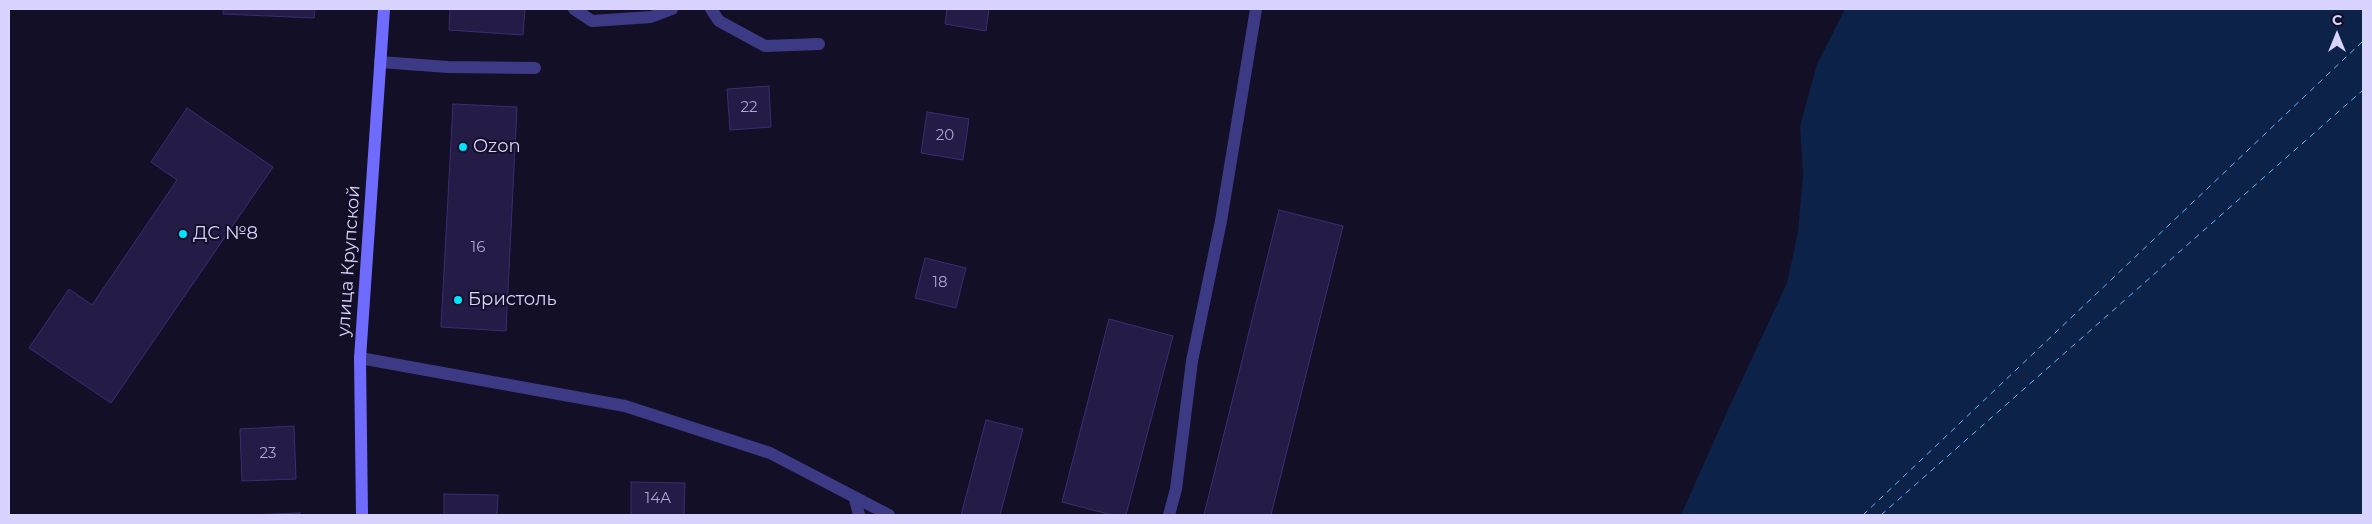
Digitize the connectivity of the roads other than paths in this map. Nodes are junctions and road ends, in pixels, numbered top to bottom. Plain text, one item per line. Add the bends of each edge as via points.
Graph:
1 (384, 9) edge
2 (574, 9) edge
3 (672, 9) edge
4 (711, 9) edge
5 (1256, 9) edge
6 (819, 44) dead end
7 (380, 62) junction
8 (535, 68) dead end
9 (360, 358) junction
10 (855, 499) junction
11 (362, 515) edge
12 (859, 515) edge
13 (889, 515) edge
14 (1169, 515) edge

1 - 7 street, улица Крупской
2 - 3 lane via 592,21 650,17
4 - 6 lane via 719,21 765,46
5 - 14 lane via 1222,221 1192,361 1176,489
7 - 8 lane
7 - 9 street, улица Крупской
9 - 10 lane via 625,406 770,454
9 - 11 street, улица Крупской
10 - 12 lane
10 - 13 lane

